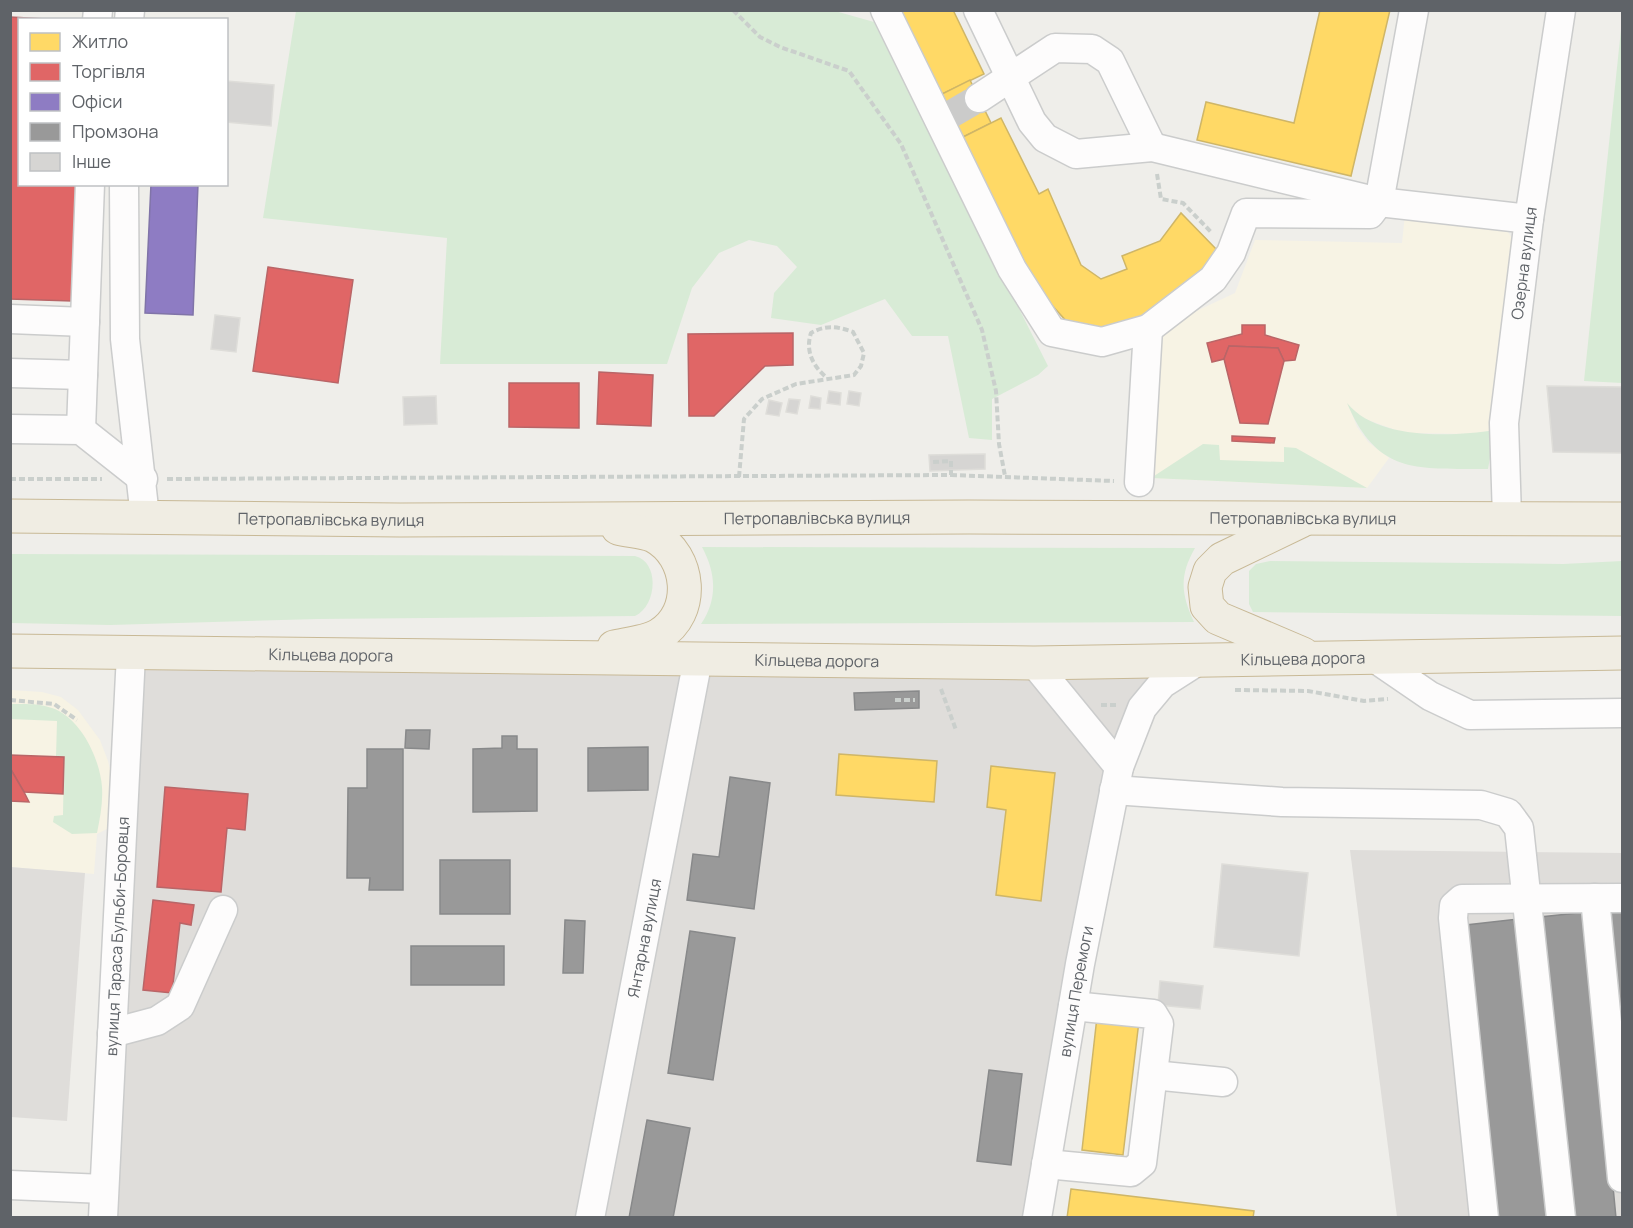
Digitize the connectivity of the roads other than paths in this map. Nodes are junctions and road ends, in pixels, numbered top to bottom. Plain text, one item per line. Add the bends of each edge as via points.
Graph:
1 (885, 10) edge
2 (978, 10) edge
3 (1414, 10) edge
4 (1561, 10) edge
5 (1009, 78) junction
6 (979, 98) tunnel mouth
7 (1152, 147) junction
8 (90, 186) edge
9 (124, 186) edge
10 (1379, 202) junction
11 (1529, 219) junction
12 (10, 319) edge
13 (85, 322) junction
14 (1148, 329) junction
15 (10, 373) edge
16 (83, 375) junction
17 (10, 429) edge
18 (81, 430) junction
19 (143, 479) junction
20 (1138, 482) road end
21 (10, 516) edge
22 (145, 517) junction
23 (1507, 517) junction
24 (1308, 518) junction
25 (570, 519) junction
26 (1623, 519) edge
27 (10, 651) edge
28 (1623, 653) edge
29 (131, 654) junction
30 (575, 657) junction
31 (1373, 657) junction
32 (1313, 658) junction
33 (698, 659) junction
34 (1198, 661) junction
35 (1034, 663) junction
36 (1623, 714) edge
37 (1117, 779) junction
38 (1527, 898) junction
39 (1609, 898) edge
40 (223, 909) dead end
41 (1073, 1006) junction
42 (112, 1033) junction
43 (1153, 1075) junction
44 (1223, 1082) dead end
45 (1046, 1164) junction
46 (1623, 1178) edge
47 (10, 1185) edge
48 (104, 1189) junction
49 (103, 1218) edge
50 (590, 1218) edge
51 (1037, 1218) edge
52 (1484, 1218) edge
53 (1561, 1218) edge

1 - 14 street via 944,119 1012,269 1052,332 1102,342
2 - 5 street
3 - 10 street
4 - 11 street, Озерна вулиця
5 - 6 street
5 - 7 street via 1045,138 1076,154
5 - 7 street via 1055,48 1092,49 1110,61
7 - 10 street
8 - 13 street
9 - 19 street via 126,339
10 - 11 street
10 - 14 street via 1370,214 1246,213 1231,253 1214,279
11 - 23 street, Озерна вулиця via 1504,423
12 - 13 street
13 - 16 street
14 - 20 street
15 - 16 street
16 - 18 street
17 - 18 street
18 - 19 street
19 - 22 street
21 - 22 highway, Петропавлівська вулиця
22 - 25 highway, Петропавлівська вулиця
23 - 24 highway, Петропавлівська вулиця
23 - 26 highway, Петропавлівська вулиця
24 - 25 highway, Петропавлівська вулиця
24 - 32 highway via 1222,559 1210,571 1205,587 1208,606 1218,618
25 - 30 highway via 653,536 671,549 685,574 685,596 677,620 658,636
27 - 29 highway, Кільцева дорога
28 - 31 highway, Кільцева дорога
29 - 30 highway, Кільцева дорога
29 - 42 street, вулиця Тараса Бульби-Боровця
30 - 33 highway, Кільцева дорога
31 - 32 highway, Кільцева дорога
31 - 36 street via 1430,696 1470,715
32 - 34 highway, Кільцева дорога
33 - 35 highway, Кільцева дорога
33 - 50 street, Янтарна вулиця
34 - 35 highway, Кільцева дорога
34 - 37 street, вулиця Перемоги via 1161,684 1142,708
35 - 37 street
37 - 38 street via 1282,802 1481,805 1508,813 1519,828
37 - 41 street, вулиця Перемоги
38 - 39 street
38 - 52 street via 1462,899 1454,906
38 - 53 street
39 - 46 street
40 - 42 street via 180,1006 157,1021
41 - 43 street via 1153,1014 1159,1024
41 - 45 street, вулиця Перемоги
42 - 48 street, вулиця Тараса Бульби-Боровця
43 - 44 street
43 - 45 street via 1142,1163 1131,1172
45 - 51 street, вулиця Перемоги
47 - 48 street
48 - 49 street, вулиця Тараса Бульби-Боровця

